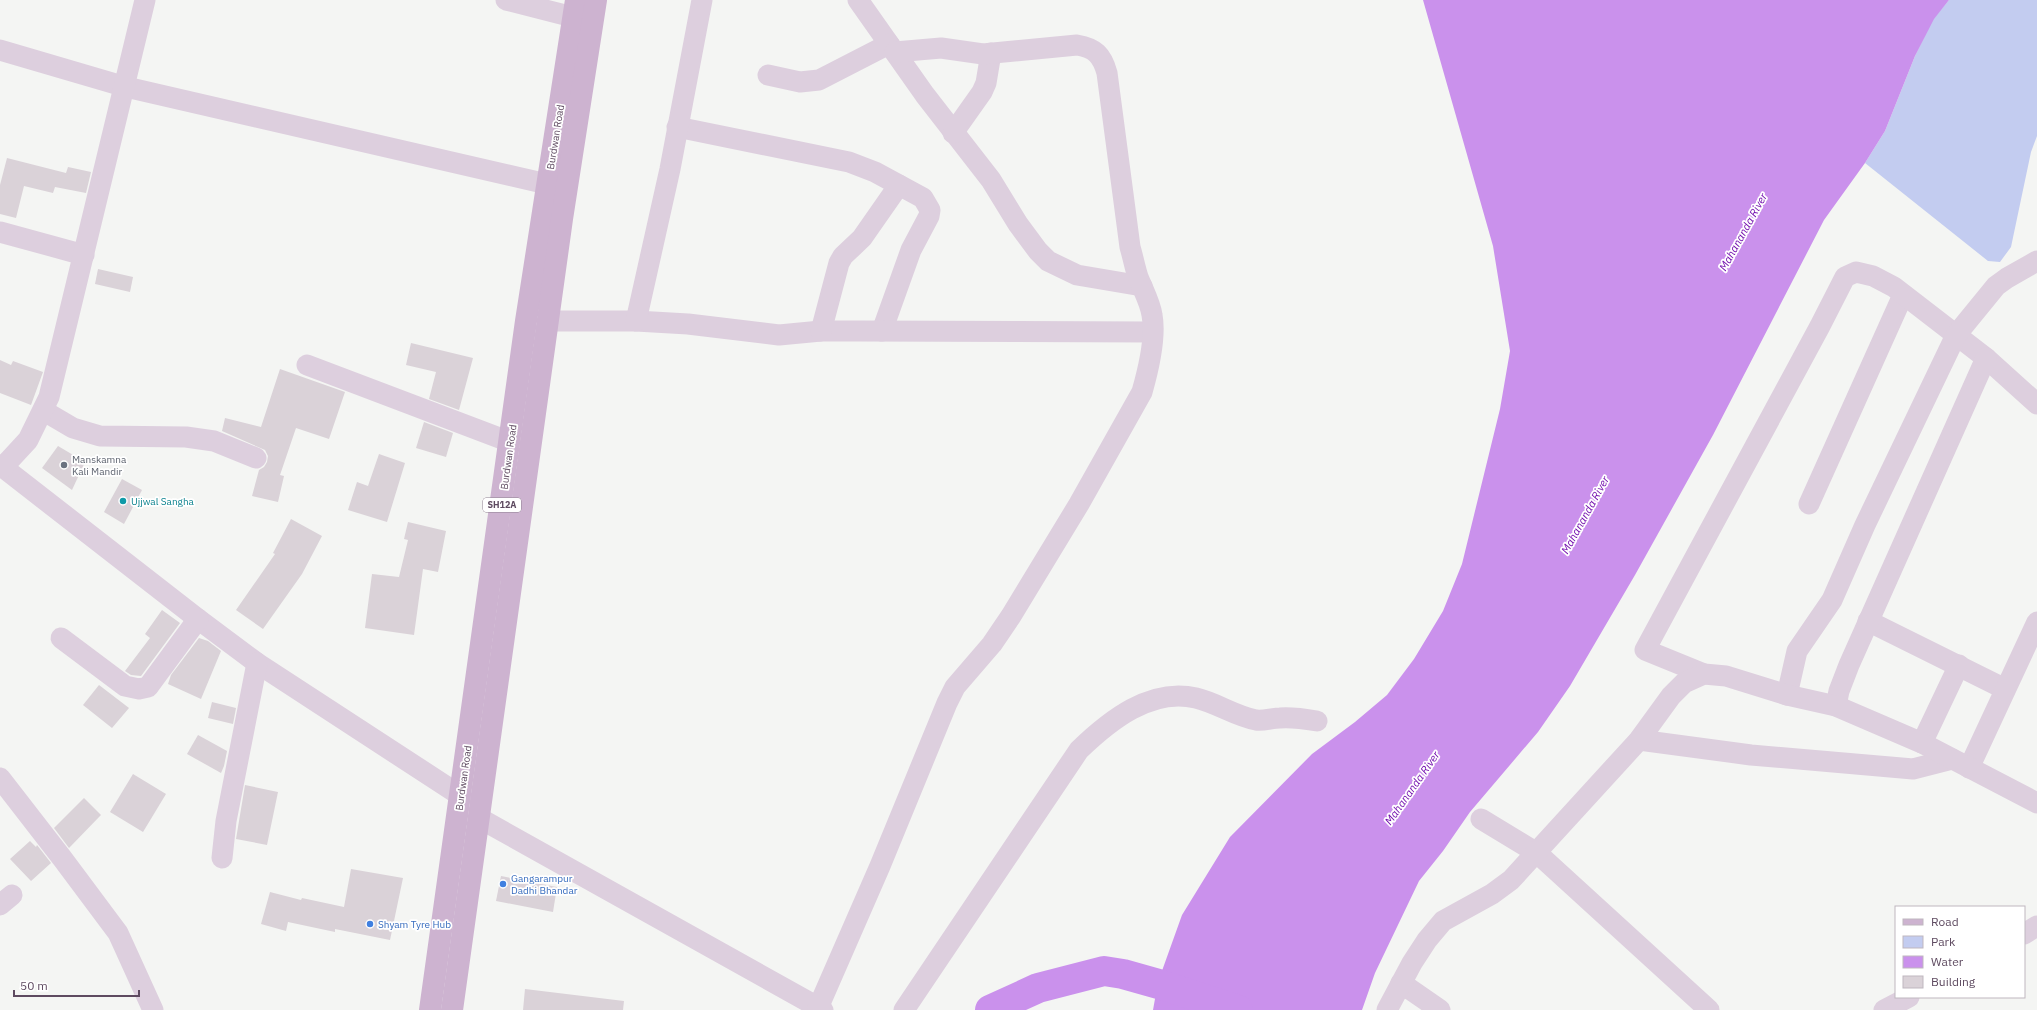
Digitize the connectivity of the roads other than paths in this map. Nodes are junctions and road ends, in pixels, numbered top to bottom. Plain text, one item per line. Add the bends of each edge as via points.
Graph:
1 (145, 0) edge
2 (506, 0) edge
3 (596, 0) edge
4 (702, 0) edge
5 (858, 0) edge
6 (575, 9) edge
7 (892, 48) junction
8 (0, 50) edge
9 (991, 53) junction
10 (768, 74) dead end
11 (126, 87) junction
12 (677, 127) junction
13 (953, 133) junction
14 (548, 184) junction
15 (899, 185) junction
16 (0, 232) edge
17 (84, 254) junction
18 (2037, 261) edge
19 (1142, 286) junction
20 (1903, 296) junction
21 (548, 321) junction
22 (636, 322) junction
23 (821, 331) junction
24 (882, 331) junction
25 (1152, 332) junction
26 (1956, 335) junction
27 (1986, 358) junction
28 (308, 365) dead end
29 (2037, 404) edge
30 (44, 411) junction
31 (510, 442) junction
32 (256, 458) dead end
33 (1, 466) edge
34 (1809, 504) dead end
35 (198, 619) junction
36 (1868, 621) junction
37 (2037, 622) edge
38 (61, 638) dead end
39 (258, 663) junction
40 (1959, 665) junction
41 (1704, 674) junction
42 (2005, 689) junction
43 (1787, 695) junction
44 (1836, 706) junction
45 (1316, 721) dead end
46 (1639, 740) junction
47 (1922, 743) junction
48 (1961, 764) junction
49 (0, 778) edge
50 (461, 796) junction
51 (2037, 802) edge
52 (479, 818) junction
53 (1481, 819) dead end
54 (1537, 853) junction
55 (222, 858) dead end
56 (2037, 926) edge
57 (441, 932) junction
58 (2025, 933) edge
59 (463, 934) junction
60 (1401, 983) junction
61 (1907, 998) edge
62 (821, 1009) edge
63 (153, 1010) edge
64 (430, 1010) edge
65 (452, 1010) edge
66 (904, 1010) edge
67 (1387, 1010) edge
68 (1440, 1010) edge
69 (1709, 1010) edge
70 (1884, 1010) edge

1 - 11 street
2 - 6 street
3 - 21 main road, Burdwan Road / SH12A
4 - 12 street
5 - 7 street
6 - 14 main road, Burdwan Road / SH12A
7 - 9 street via 941,48 974,54
7 - 10 street via 820,80 800,82
7 - 13 street
8 - 11 street
9 - 13 street via 984,87
9 - 19 street via 1077,45 1089,47 1104,60 1130,247
11 - 14 street
11 - 17 street
12 - 15 street via 849,162
12 - 22 street
13 - 19 street via 991,180 1018,224 1048,261 1077,275
14 - 31 main road, Burdwan Road / SH12A
15 - 23 street via 862,238 843,256 835,272
15 - 24 street via 923,198 930,210 909,256
16 - 17 street
17 - 30 street
18 - 26 street via 1996,286
19 - 25 street via 1152,316
20 - 26 street
20 - 34 street
20 - 41 street via 1894,287 1873,276 1856,272 1844,277 1645,650
21 - 22 street
21 - 52 main road, Burdwan Road / SH12A
22 - 23 street via 688,324 768,335
23 - 24 street
24 - 25 street
25 - 62 street via 1142,392 1012,616 955,687 947,703
26 - 27 street
26 - 43 street via 1832,600 1797,651
27 - 29 street
27 - 36 street
28 - 31 street
30 - 32 street via 73,428 100,436 186,436 214,441
30 - 33 street via 28,440
31 - 50 main road, Burdwan Road / SH12A
33 - 35 street
35 - 38 street via 148,687 139,689 125,686
35 - 39 street
36 - 40 street
36 - 44 street via 1839,691
37 - 42 street
39 - 50 street
39 - 55 street via 226,821
40 - 42 street
40 - 47 street
41 - 43 street via 1726,676
41 - 46 street via 1684,683 1671,696
42 - 48 street
43 - 44 street
44 - 47 street
45 - 66 street via 1282,718 1259,720 1242,717 1196,698 1170,697 1139,704 1096,733 1079,750
46 - 48 street via 1751,755 1913,770
46 - 54 street
47 - 48 street
48 - 51 street
49 - 63 street via 118,933
50 - 57 main road, Burdwan Road / SH12A
52 - 59 main road, Burdwan Road / SH12A
52 - 62 street
53 - 54 street
54 - 60 street via 1511,880 1492,894 1443,921 1427,940
54 - 69 street
56 - 58 street
57 - 59 main road
57 - 64 main road, Burdwan Road / SH12A
59 - 65 main road, Burdwan Road / SH12A
60 - 67 street
60 - 68 street
61 - 70 street

